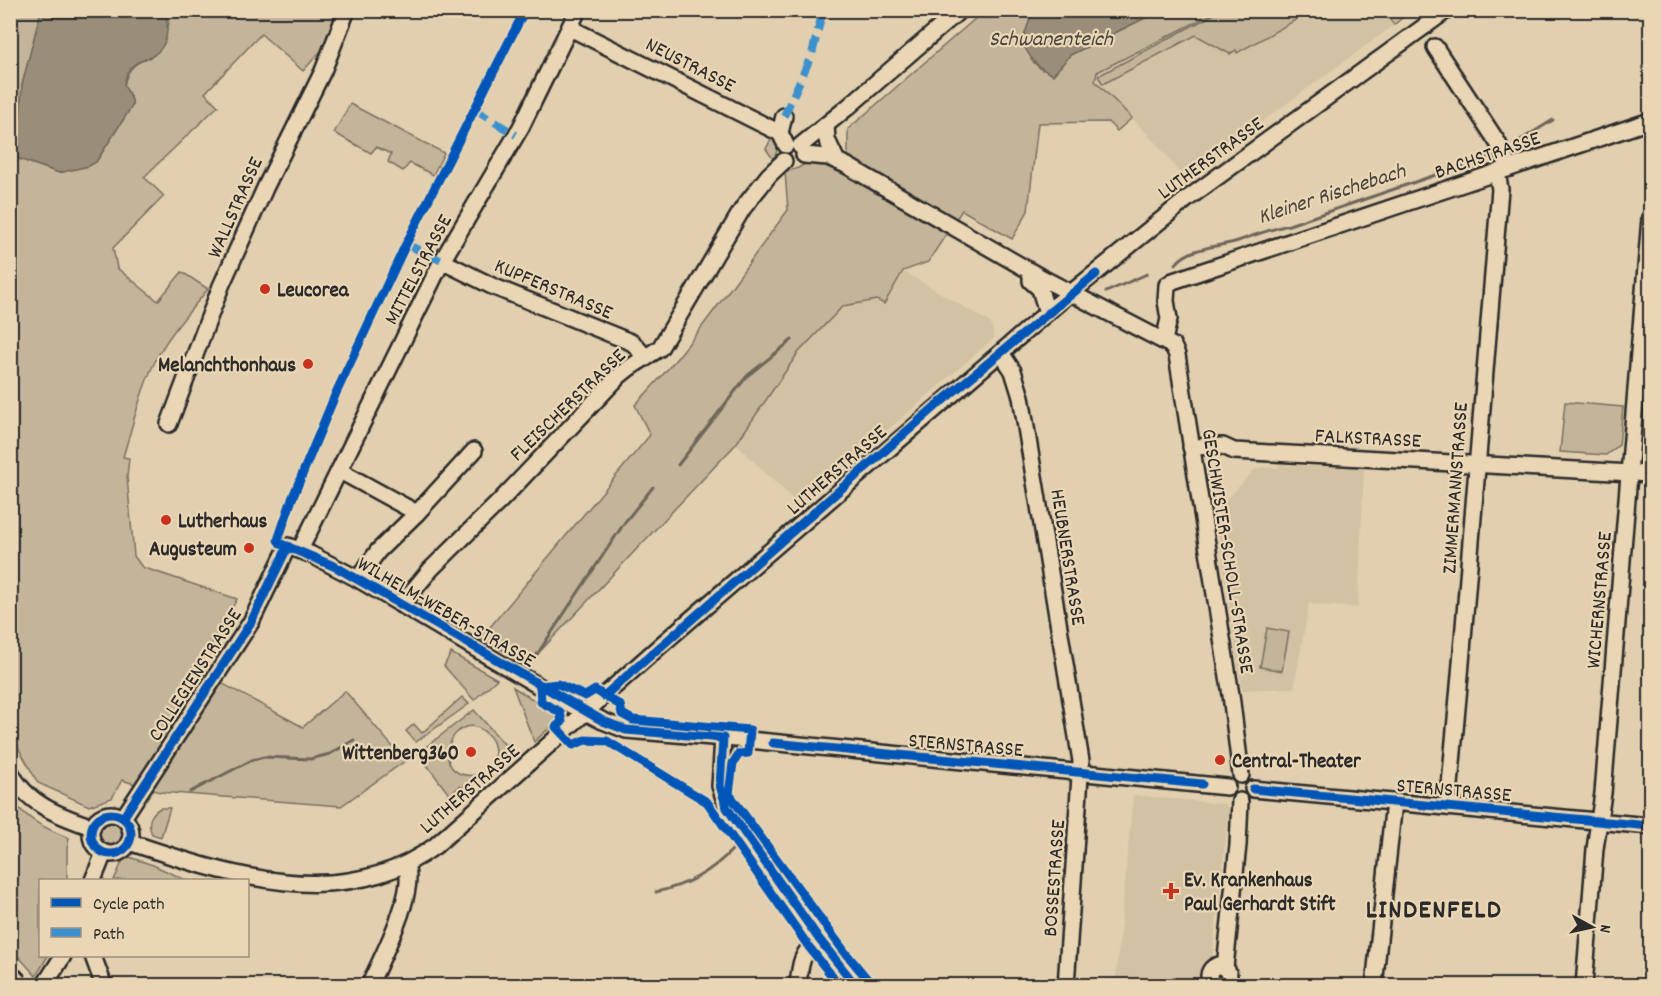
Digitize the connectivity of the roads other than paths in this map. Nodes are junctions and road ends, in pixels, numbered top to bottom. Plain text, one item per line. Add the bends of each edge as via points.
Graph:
1 (347, 10) edge
2 (578, 10) edge
3 (960, 10) edge
4 (1447, 10) edge
5 (570, 28) junction
6 (1435, 47) dead end
7 (784, 116) dead end
8 (1650, 121) edge
9 (826, 125) junction
10 (792, 145) junction
11 (836, 159) junction
12 (1503, 171) junction
13 (1650, 218) edge
14 (442, 261) junction
15 (1030, 271) junction
16 (1071, 293) junction
17 (1047, 313) junction
18 (1164, 340) junction
19 (1001, 352) junction
20 (646, 358) junction
21 (169, 424) dead end
22 (1191, 447) junction
23 (474, 451) dead end
24 (1477, 464) junction
25 (340, 471) junction
26 (1629, 472) junction
27 (1650, 474) edge
28 (417, 513) junction
29 (294, 548) junction
30 (358, 579) junction
31 (400, 604) junction
32 (586, 713) junction
33 (723, 738) junction
34 (10, 771) edge
35 (1081, 773) junction
36 (1241, 774) junction
37 (1227, 786) junction
38 (1253, 789) junction
39 (1240, 801) junction
40 (1394, 802) junction
41 (1448, 807) junction
42 (123, 818) junction
43 (1599, 821) junction
44 (1650, 826) edge
45 (92, 827) junction
46 (129, 842) junction
47 (104, 853) junction
48 (406, 866) junction
49 (93, 879) edge
50 (819, 939) junction
51 (62, 957) edge
52 (93, 957) edge
53 (45, 984) edge
54 (104, 986) edge
55 (369, 986) edge
56 (798, 986) edge
57 (856, 986) edge
58 (1066, 986) edge
59 (1219, 986) edge
60 (1374, 986) edge
61 (1584, 986) edge

1 - 21 street, WALLSTRASSE via 323,71 221,286
2 - 5 street, MITTELSTRASSE
3 - 9 street
4 - 16 street, LUTHERSTRASSE via 1187,199
5 - 10 street, NEUSTRASSE
5 - 14 street, MITTELSTRASSE via 516,135
6 - 12 street, ZIMMERMANNSTRASSE via 1498,143
7 - 10 street
8 - 12 street, BACHSTRASSE
9 - 10 street
9 - 11 street via 827,140
10 - 11 street, NEUSTRASSE
10 - 20 street, FLEISCHERSTRASSE via 801,161 796,165 784,161 743,208 665,342
11 - 15 street, NEUSTRASSE
12 - 18 street, BACHSTRASSE via 1173,281 1167,285 1169,319
12 - 24 street, ZIMMERMANNSTRASSE
13 - 26 street, WICHERNSTRASSE
14 - 20 street, KUPFERSTRASSE via 492,286 633,344
14 - 25 street, MITTELSTRASSE
15 - 16 street, NEUSTRASSE
15 - 17 street
16 - 17 street, LUTHERSTRASSE
16 - 18 street
17 - 19 street, LUTHERSTRASSE
18 - 22 street, GESCHWISTER-SCHOLL-STRASSE via 1175,350
19 - 32 street, LUTHERSTRASSE
19 - 35 street, HEUBNERSTRASSE via 1013,371 1021,397
20 - 31 street, FLEISCHERSTRASSE via 619,376
22 - 24 street, FALKSTRASSE
22 - 36 street, GESCHWISTER-SCHOLL-STRASSE
23 - 28 street
24 - 26 street, FALKSTRASSE
24 - 41 street, ZIMMERMANNSTRASSE
25 - 28 street
25 - 29 street, MITTELSTRASSE
26 - 27 street, FALKSTRASSE
26 - 43 street, WICHERNSTRASSE
28 - 30 street via 378,551
29 - 30 street, WILHELM-WEBER-STRASSE
29 - 42 street, COLLEGIENSTRASSE via 251,622
30 - 31 street, WILHELM-WEBER-STRASSE
31 - 32 street, WILHELM-WEBER-STRASSE
32 - 33 street, WILHELM-WEBER-STRASSE via 626,730
32 - 48 street, LUTHERSTRASSE via 435,846
33 - 35 street, STERNSTRASSE
33 - 50 street via 720,777 724,801
34 - 45 street via 22,790 38,803
35 - 37 street, STERNSTRASSE
35 - 58 street, BOSSESTRASSE
36 - 37 street
36 - 38 street via 1250,779
37 - 39 street via 1231,796
38 - 39 street via 1248,798
38 - 40 street, STERNSTRASSE
39 - 59 street via 1225,967 1229,978
40 - 41 street, STERNSTRASSE
40 - 60 street
41 - 43 street, STERNSTRASSE
42 - 45 street via 105,815
42 - 46 street via 130,830
43 - 44 street, STERNSTRASSE
43 - 61 street, WICHERNSTRASSE
45 - 47 street via 93,843
46 - 47 street via 118,853
46 - 48 street, LUTHERSTRASSE via 226,872 284,882 362,880
47 - 49 street
48 - 55 street via 409,879 405,901
50 - 56 street via 801,959
50 - 57 street
51 - 53 street
52 - 54 street

